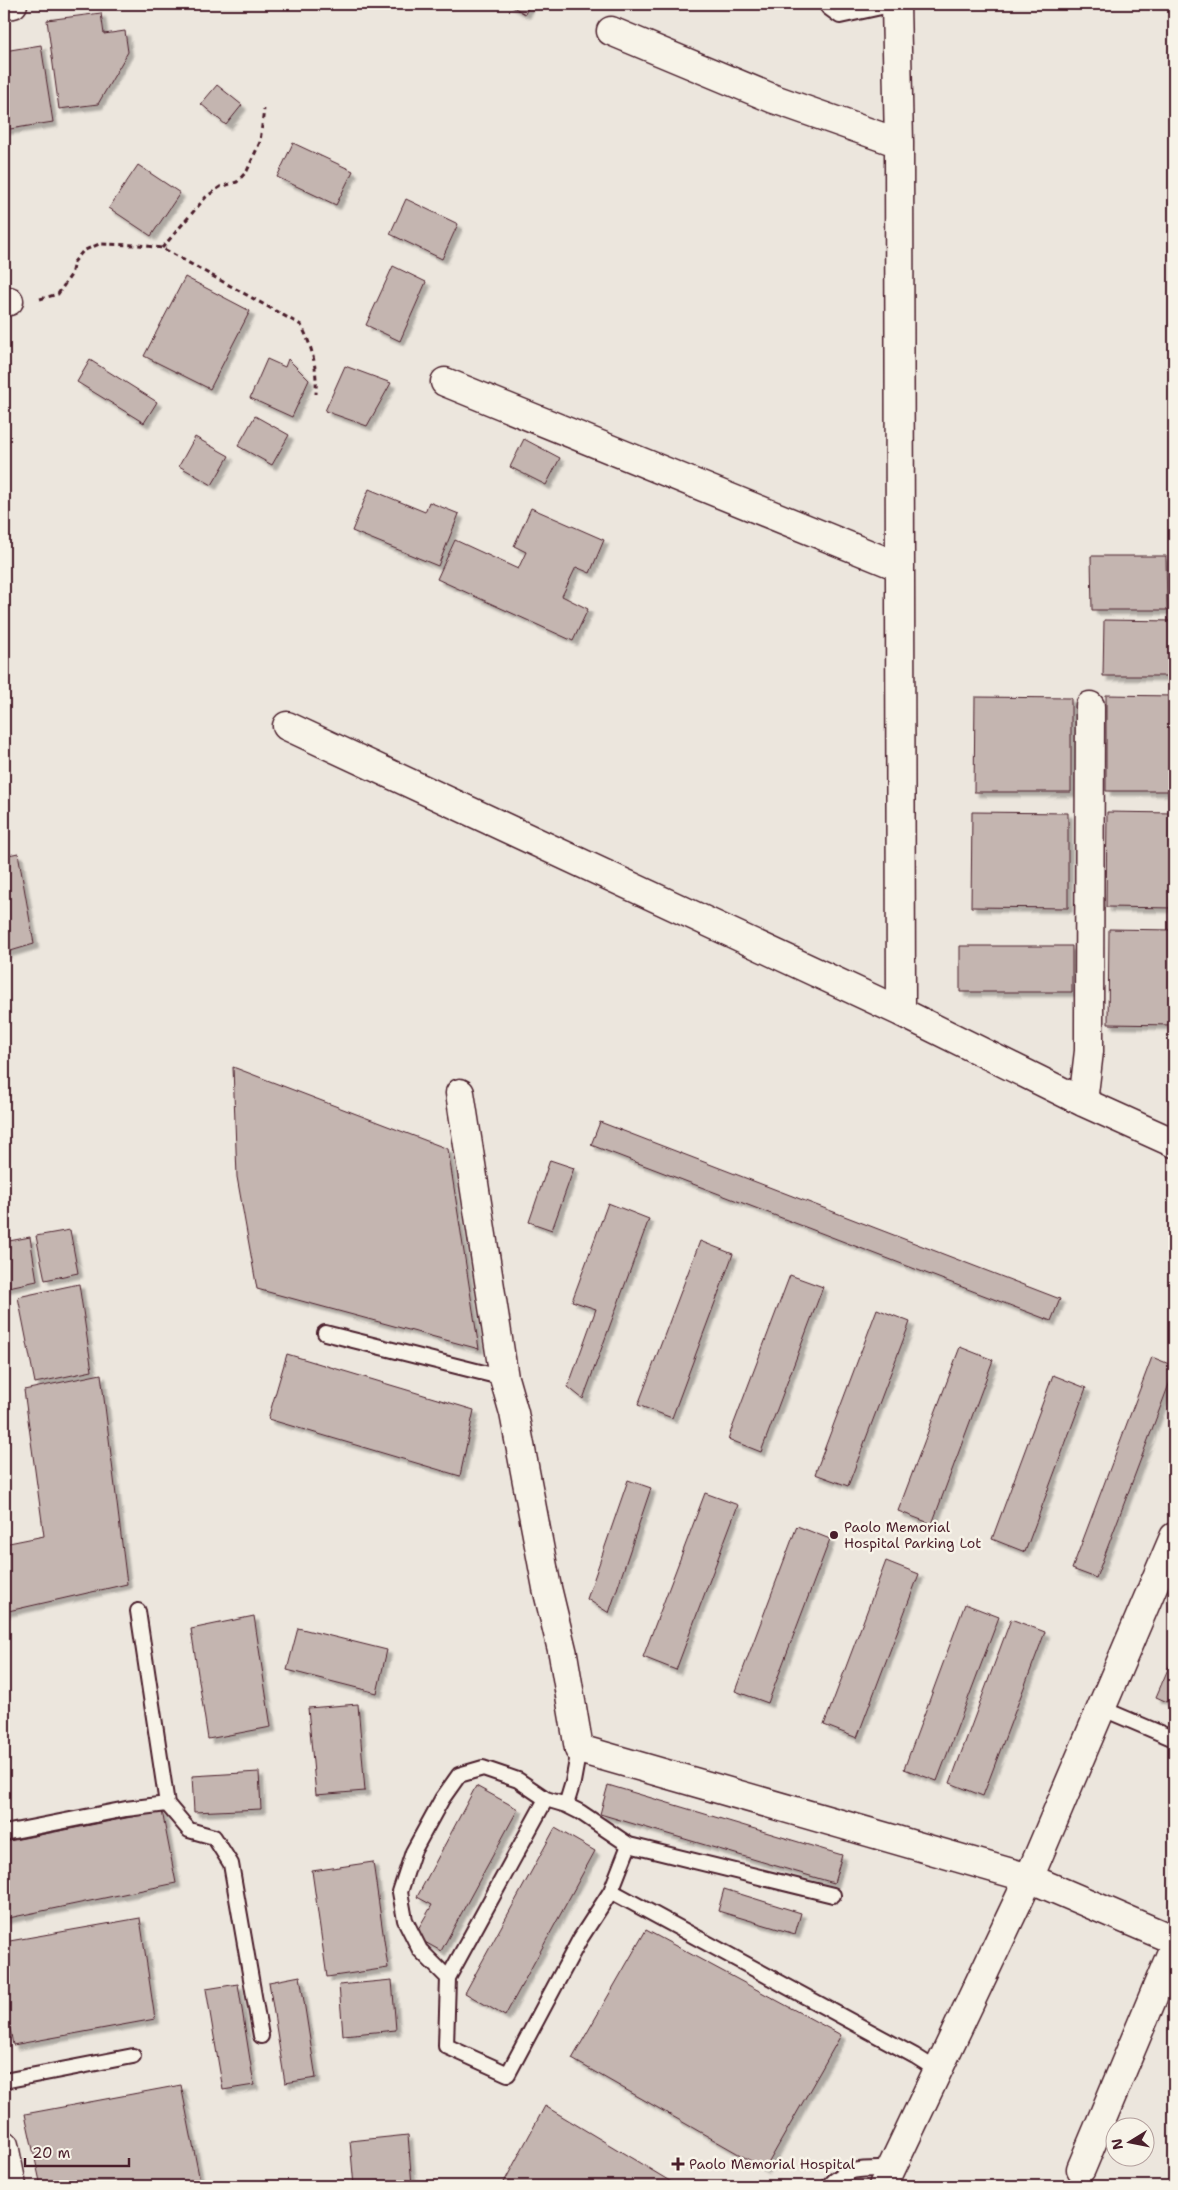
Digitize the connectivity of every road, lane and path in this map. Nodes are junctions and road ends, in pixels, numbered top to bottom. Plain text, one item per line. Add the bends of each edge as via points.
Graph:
1 (13, 4) edge
2 (826, 4) edge
3 (895, 4) edge
4 (4, 5) edge
5 (611, 31) dead end
6 (264, 109) dead end
7 (899, 143) junction
8 (162, 248) junction
9 (64, 288) dead end
10 (444, 382) dead end
11 (316, 394) dead end
12 (900, 566) junction
13 (1090, 706) dead end
14 (287, 726) dead end
15 (901, 1012) junction
16 (460, 1093) dead end
17 (1082, 1102) junction
18 (1174, 1143) edge
19 (325, 1333) dead end
20 (504, 1378) junction
21 (1174, 1537) edge
22 (138, 1611) dead end
23 (1101, 1708) junction
24 (1174, 1739) edge
25 (579, 1749) junction
26 (546, 1799) junction
27 (167, 1804) junction
28 (566, 1806) junction
29 (4, 1833) edge
30 (629, 1845) junction
31 (1029, 1878) junction
32 (611, 1892) junction
33 (833, 1895) dead end
34 (1174, 1940) edge
35 (1174, 1948) edge
36 (448, 1978) junction
37 (261, 2036) dead end
38 (133, 2056) dead end
39 (937, 2070) junction
40 (4, 2081) edge
41 (4, 2145) edge
42 (1081, 2169) dead end
43 (887, 2177) edge
44 (12, 2186) edge
45 (829, 2186) edge

1 - 4 street
2 - 3 lane via 840,16
3 - 7 street
5 - 7 street via 774,99
6 - 8 path via 260,142 247,171 237,182 220,187 206,197
7 - 12 street
8 - 9 path via 99,244 83,251 74,262
8 - 11 path via 301,325 315,361
10 - 12 street
12 - 15 street
13 - 17 street via 1089,1051
14 - 15 street
15 - 17 street
16 - 20 street
17 - 18 street
19 - 20 lane
20 - 25 street via 563,1654
21 - 23 street
22 - 27 lane
23 - 24 lane
23 - 31 street
25 - 28 lane
25 - 31 street
26 - 28 lane
26 - 36 lane
26 - 36 lane via 518,1780 483,1768 459,1775 442,1799 413,1852 400,1892 405,1920 420,1950
27 - 29 lane
27 - 37 lane via 190,1830 214,1837 231,1864
28 - 30 lane
30 - 32 lane
30 - 33 lane
31 - 34 street
31 - 39 street
32 - 36 lane via 580,1939 508,2074 446,2046
32 - 39 lane
35 - 42 street
38 - 40 lane
39 - 43 street
41 - 44 street
43 - 45 lane via 851,2170

